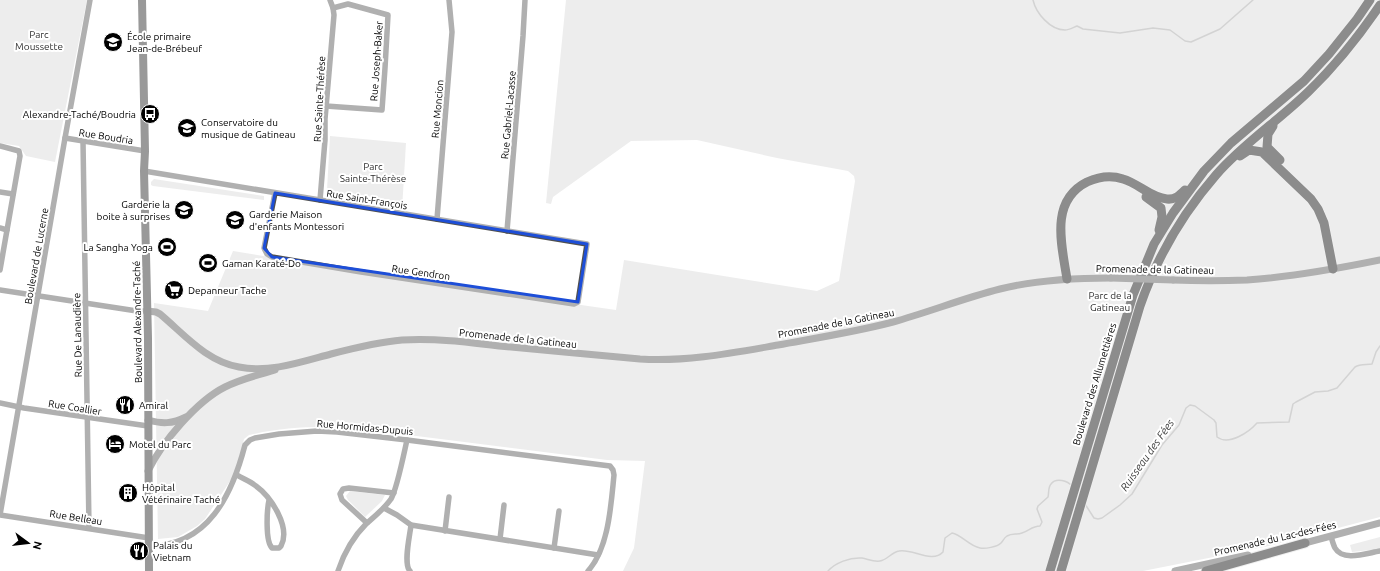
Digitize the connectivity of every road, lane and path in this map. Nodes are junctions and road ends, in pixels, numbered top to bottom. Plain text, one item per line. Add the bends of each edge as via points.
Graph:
1 (90, 0) edge
2 (142, 0) edge
3 (330, 0) edge
4 (449, 0) edge
5 (525, 0) edge
6 (1370, 0) edge
7 (1380, 5) edge
8 (333, 8) junction
9 (326, 106) junction
10 (1281, 117) junction
11 (65, 138) junction
12 (83, 141) junction
13 (0, 146) edge
14 (145, 151) junction
15 (1226, 164) junction
16 (144, 171) junction
17 (1196, 181) junction
18 (0, 192) edge
19 (275, 193) junction
20 (13, 194) junction
21 (320, 200) junction
22 (437, 219) junction
23 (0, 228) edge
24 (7, 230) junction
25 (507, 231) junction
26 (587, 244) joint
27 (1154, 244) junction
28 (1380, 260) edge
29 (1336, 269) junction
30 (0, 270) edge
31 (1069, 279) junction
32 (0, 290) edge
33 (38, 296) junction
34 (85, 303) junction
35 (147, 311) junction
36 (293, 364) junction
37 (0, 403) edge
38 (19, 406) junction
39 (193, 413) junction
40 (87, 417) junction
41 (148, 423) junction
42 (407, 440) junction
43 (148, 471) junction
44 (237, 475) junction
45 (394, 492) junction
46 (449, 497) dead end
47 (269, 500) junction
48 (504, 505) dead end
49 (384, 508) junction
50 (559, 511) dead end
51 (0, 515) edge
52 (367, 523) junction
53 (1380, 523) edge
54 (411, 525) junction
55 (88, 528) junction
56 (445, 530) junction
57 (1331, 536) junction
58 (500, 539) junction
59 (149, 542) junction
60 (1305, 543) junction
61 (554, 548) junction
62 (1380, 552) edge
63 (598, 555) junction
64 (149, 571) edge
65 (338, 571) edge
66 (410, 571) edge
67 (588, 571) edge
68 (1050, 571) edge
69 (1060, 571) edge
70 (1175, 571) edge
71 (1206, 571) edge

1 - 11 street, Boulevard de Lucerne
2 - 14 main road, Boulevard Alexandre-Taché
3 - 8 street, Rue Sainte-Thérèse
4 - 22 street, Rue Moncion via 452,32
5 - 25 street, Rue Gabriel-Lacasse
6 - 17 highway, Boulevard des Allumettières via 1343,37 1314,70 1292,92 1231,142
7 - 10 highway via 1334,66
8 - 9 street, Rue Sainte-Thérèse
8 - 9 street, Rue Joseph-Baker via 348,4 388,14 382,110
9 - 21 street, Rue Sainte-Thérèse via 326,140
10 - 15 highway
10 - 29 highway via 1268,134 1267,147 1315,193 1323,206 1330,224
11 - 12 street, Rue Boudria
11 - 33 street, Boulevard de Lucerne
12 - 14 street, Rue Boudria
12 - 34 street, Rue De Lanaudière
13 - 20 street via 19,151
14 - 16 main road, Boulevard Alexandre-Taché
15 - 29 highway via 1249,150 1262,152 1307,193 1324,223
15 - 69 highway via 1185,214 1154,268 1140,306
16 - 19 street, Rue Saint-François
16 - 35 main road, Boulevard Alexandre-Taché
17 - 27 highway, Boulevard des Allumettières
17 - 31 highway via 1178,196 1170,199 1159,197 1127,180 1112,177 1096,178 1078,188 1066,204 1060,223
18 - 20 street
19 - 21 street, Rue Saint-François
19 - 26 street, Rue Gendron via 264,248 267,254 272,257 361,272 574,304 578,302
20 - 24 street
21 - 22 street, Rue Saint-François
22 - 25 street, Rue Saint-François
23 - 24 street
24 - 30 street
25 - 26 street, Rue Saint-François
27 - 31 highway via 1162,217 1159,205 1122,184 1091,186 1076,198 1067,216
27 - 68 highway, Boulevard des Allumettières via 1133,294
28 - 29 street, Promenade de la Gatineau
29 - 31 street, Promenade de la Gatineau, bridge via 1246,280
31 - 36 street, Promenade de la Gatineau via 999,290 861,330 707,356 645,360 443,340 410,340 367,345
32 - 33 street
33 - 34 street
33 - 38 street, Boulevard de Lucerne
34 - 35 street
34 - 40 street, Rue De Lanaudière
35 - 36 street, Promenade de la Gatineau via 156,312 200,349 229,365 260,368
35 - 41 main road, Boulevard Alexandre-Taché
36 - 39 street, Promenade de la Gatineau via 223,388
37 - 38 street, Rue Coallier
38 - 40 street, Rue Coallier
38 - 51 street, Boulevard de Lucerne
39 - 41 street, Promenade de la Gatineau via 176,422
39 - 43 street, Promenade de la Gatineau via 164,444
40 - 41 street, Rue Coallier
40 - 55 street, Rue De Lanaudière
41 - 43 main road, Boulevard Alexandre-Taché
42 - 44 street, Rue Hormidas-Dupuis via 317,431 264,436 250,440 245,445
42 - 45 street
42 - 63 street, Rue Hormidas-Dupuis via 607,464 612,467 614,475 608,528
43 - 59 main road, Boulevard Alexandre-Taché
44 - 47 street via 256,485
44 - 59 street, Rue Hormidas-Dupuis via 207,524 177,542 165,545
45 - 49 street
45 - 52 street via 343,489 340,494 342,500
46 - 56 street
47 - 47 street via 268,541 272,548 279,548 283,543 283,531 278,512
48 - 58 street
49 - 52 street
49 - 54 street
50 - 61 street
51 - 55 street, Rue Belleau
52 - 65 street via 349,545
53 - 57 street, Promenade du Lac-des-Fées
54 - 56 street
54 - 66 street via 406,561
55 - 59 street, Rue Belleau
56 - 58 street
57 - 60 street, Promenade du Lac-des-Fées
57 - 62 street via 1335,549 1343,555
58 - 61 street
59 - 64 main road, Boulevard Alexandre-Taché
60 - 70 street, Promenade du Lac-des-Fées
60 - 71 highway
61 - 63 street
63 - 67 street

